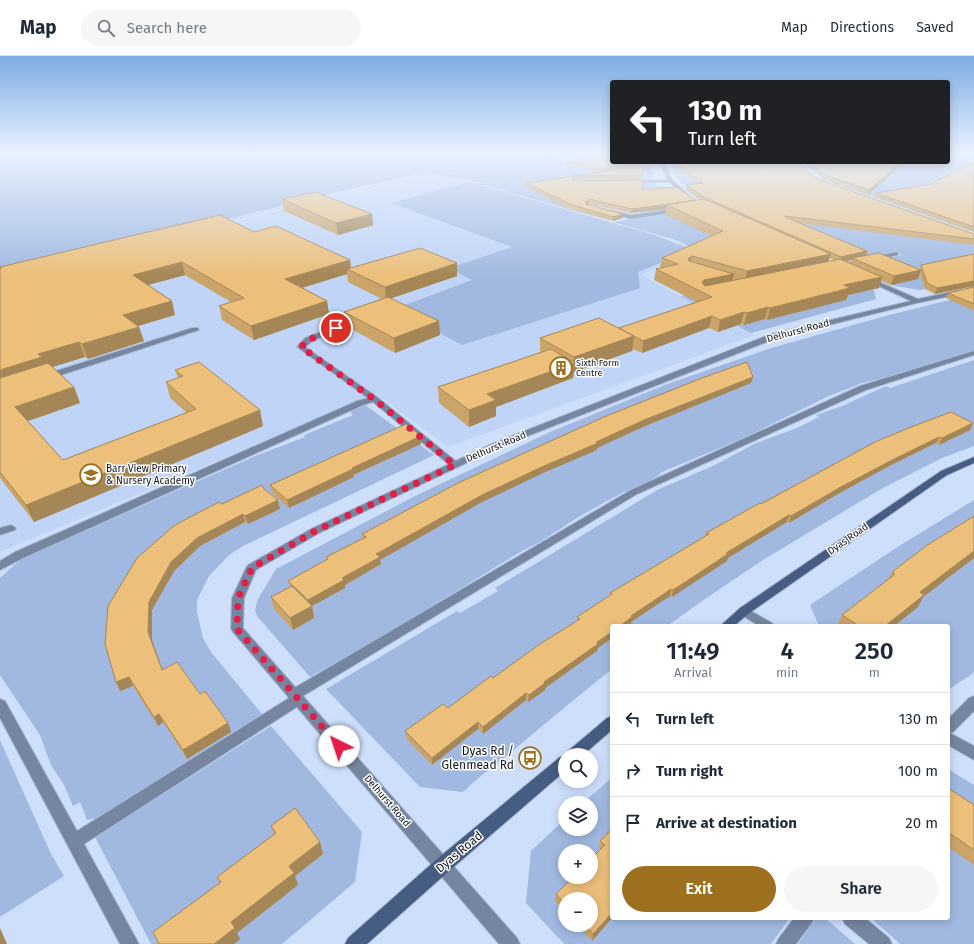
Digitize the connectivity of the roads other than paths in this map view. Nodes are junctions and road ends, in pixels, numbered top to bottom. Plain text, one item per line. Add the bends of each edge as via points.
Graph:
1 (682, 193) edge
2 (694, 200) edge
3 (603, 210) edge
4 (684, 210) edge
5 (896, 254) dead end
6 (867, 260) edge
7 (860, 275) edge
8 (974, 290) edge
9 (917, 301) junction
10 (336, 328) dead end
11 (195, 330) dead end
12 (974, 353) edge
13 (38, 380) edge
14 (374, 399) junction
15 (974, 460) edge
16 (455, 465) junction
17 (11, 528) dead end
18 (0, 532) edge
19 (0, 566) edge
20 (744, 611) junction
21 (728, 624) edge
22 (765, 624) edge
23 (296, 697) junction
24 (974, 702) edge
25 (0, 705) edge
26 (610, 724) edge
27 (950, 726) edge
28 (950, 739) edge
29 (581, 748) edge
30 (974, 754) edge
31 (558, 768) edge
32 (75, 841) junction
33 (443, 865) junction
34 (803, 920) edge
35 (853, 920) edge
36 (130, 944) edge
37 (354, 944) edge
38 (510, 944) edge
39 (785, 944) edge
40 (883, 944) edge

1 - 2 street
3 - 4 street via 631,217
5 - 6 street
7 - 9 street
8 - 9 street, Delhurst Road
9 - 16 street, Delhurst Road via 774,336 504,442
10 - 14 street via 308,340 301,347
11 - 13 street
12 - 23 street via 863,388 634,492
14 - 16 street
14 - 19 street via 26,552
15 - 20 street, Dyas Road via 944,473
16 - 23 street, Delhurst Road via 315,531 252,568 238,598 237,629
17 - 18 street
20 - 21 street, Dyas Road
20 - 22 street
23 - 32 street
23 - 33 street, Delhurst Road
24 - 27 street
25 - 32 street
26 - 29 street
28 - 30 street
31 - 33 street, Dyas Road
32 - 36 street
33 - 37 street, Dyas Road
33 - 38 street, Delhurst Road
34 - 39 street
35 - 40 street

